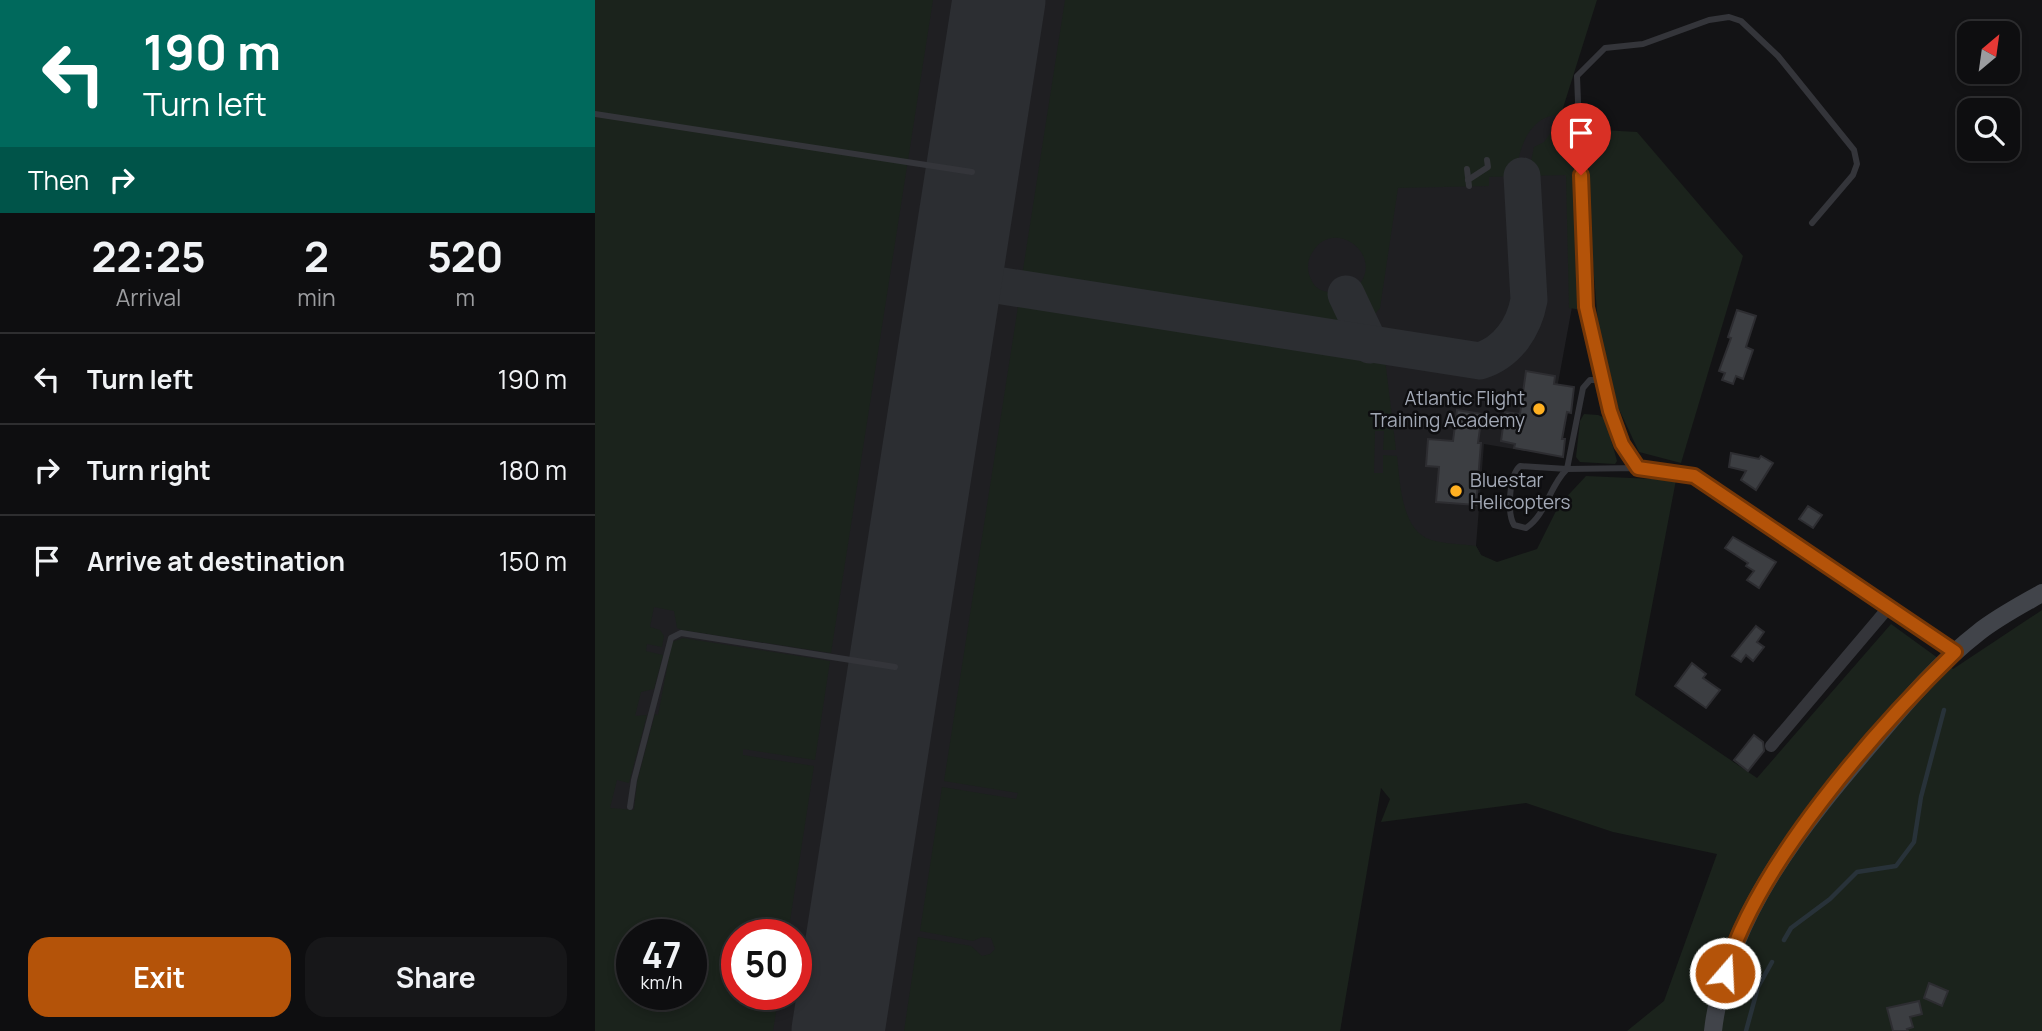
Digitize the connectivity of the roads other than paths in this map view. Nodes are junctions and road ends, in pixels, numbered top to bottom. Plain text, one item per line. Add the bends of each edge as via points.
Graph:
1 (595, 114) edge
2 (1487, 160) dead end
3 (1467, 169) dead end
4 (972, 172) dead end
5 (1812, 223) dead end
6 (1603, 380) junction
7 (1638, 468) junction
8 (1567, 469) junction
9 (1694, 476) joint
10 (2042, 593) edge
11 (1888, 608) junction
12 (1955, 652) junction
13 (895, 667) dead end
14 (1771, 746) dead end
15 (630, 807) dead end
16 (1713, 1031) edge

1 - 4 lane
2 - 3 lane via 1488,167 1468,183
5 - 6 lane via 1853,175 1857,164 1854,150 1778,55 1741,21 1729,17 1709,20 1643,44 1605,48 1577,76 1586,307
6 - 7 lane via 1622,444
6 - 8 lane via 1590,380 1583,388
7 - 8 lane
7 - 9 lane
8 - 8 lane via 1517,468 1510,518 1514,525 1526,528 1532,524
9 - 11 street
10 - 12 main road
11 - 12 street
11 - 14 street
12 - 16 main road via 1848,769 1772,873 1730,954
13 - 15 lane via 681,633 671,638

